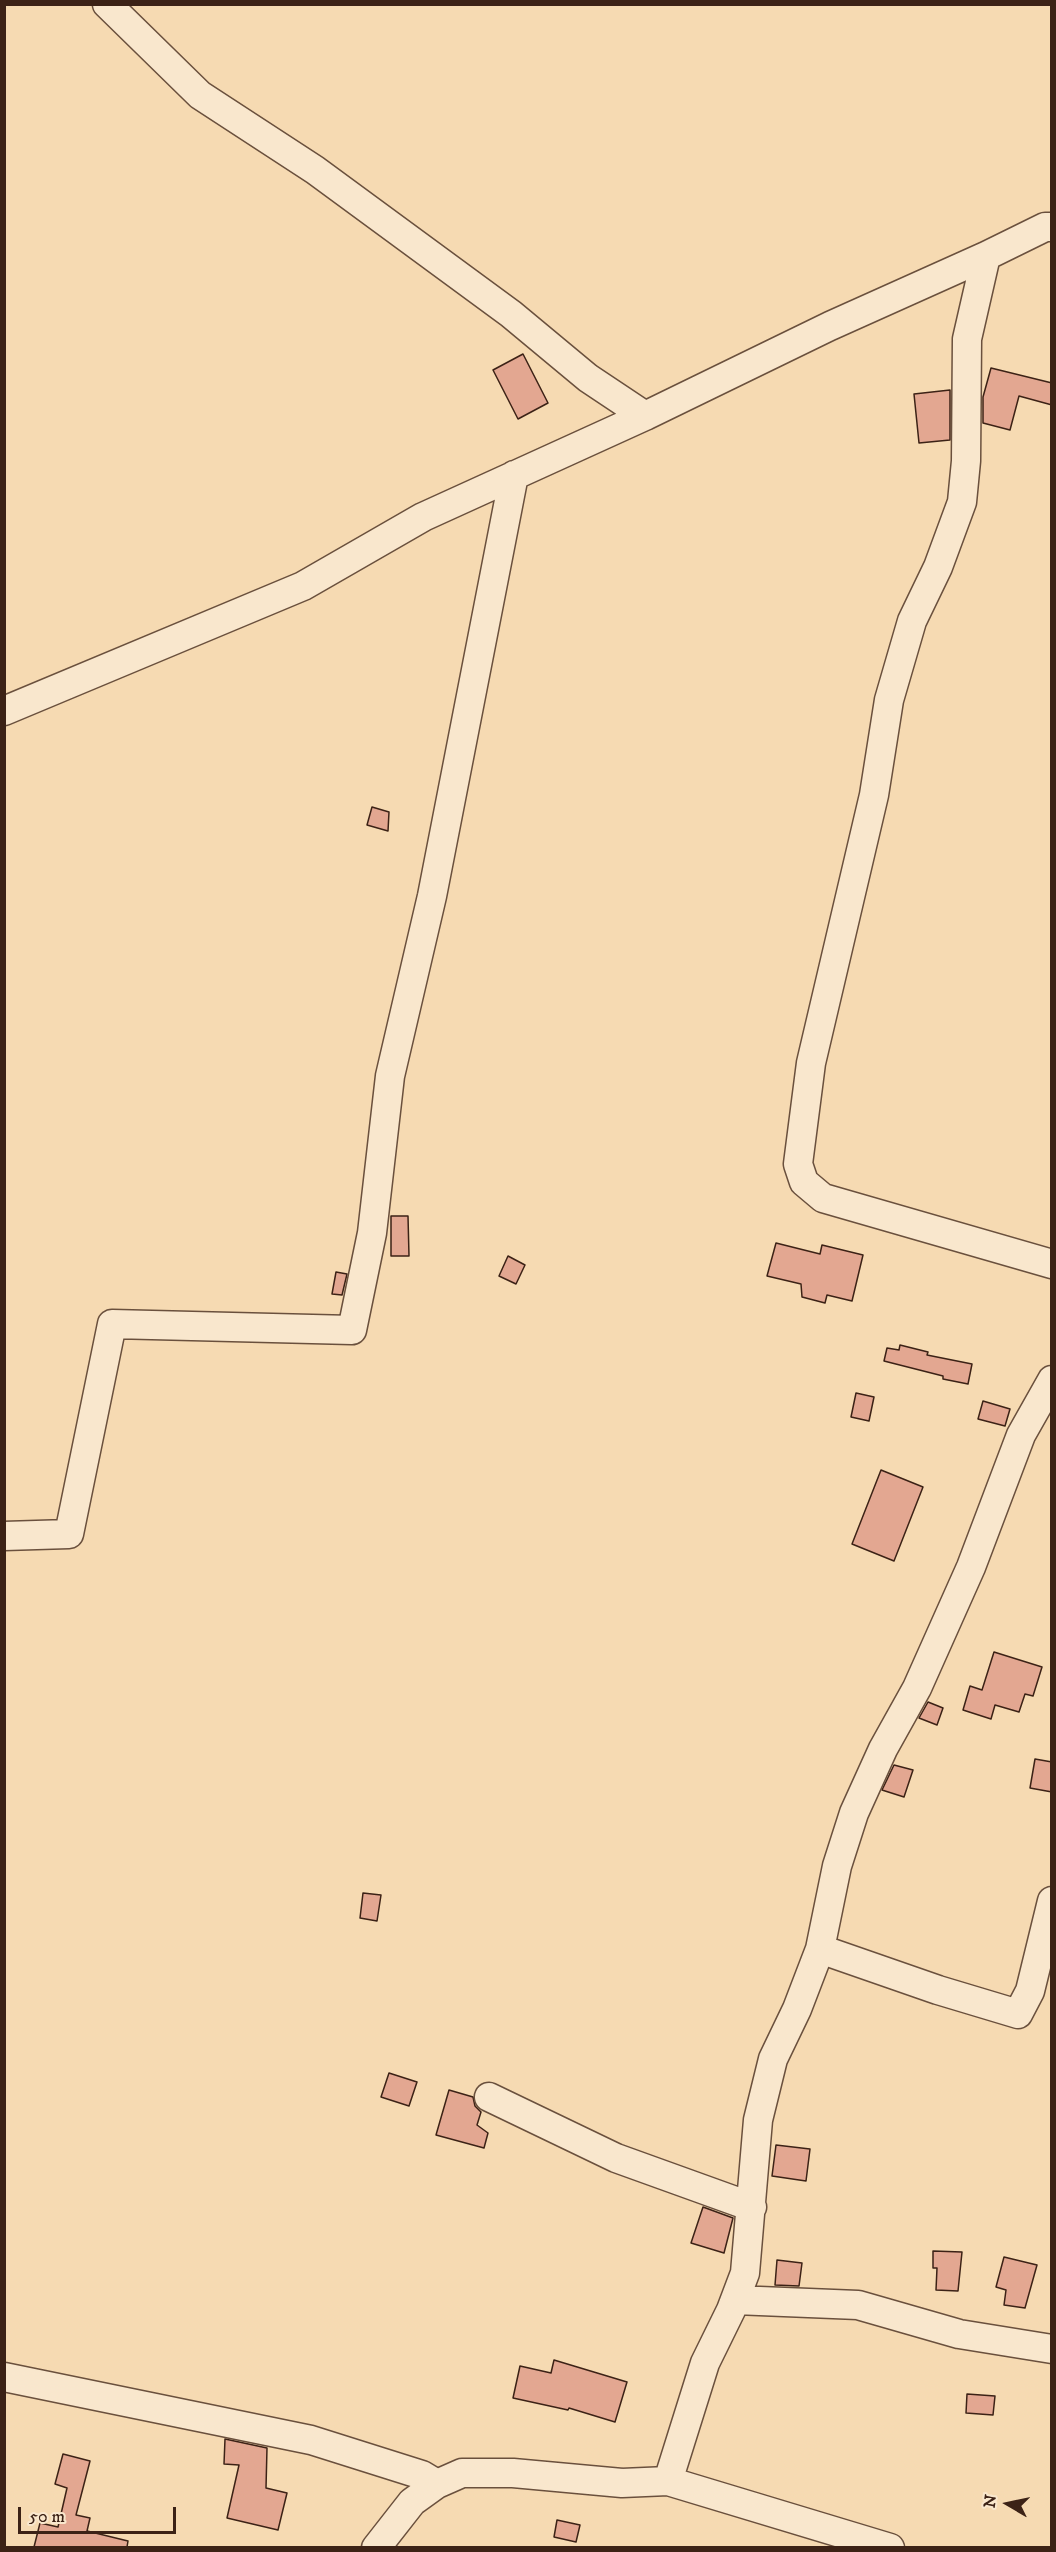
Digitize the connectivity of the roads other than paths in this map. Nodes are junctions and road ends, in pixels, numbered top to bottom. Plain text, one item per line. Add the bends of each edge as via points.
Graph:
1 (107, 4) edge
2 (1052, 227) edge
3 (986, 256) junction
4 (645, 416) junction
5 (514, 475) junction
6 (4, 711) edge
7 (1052, 1264) edge
8 (1052, 1380) edge
9 (4, 1536) edge
10 (1052, 1901) edge
11 (820, 1949) junction
12 (489, 2097) dead end
13 (752, 2207) junction
14 (735, 2300) junction
15 (1052, 2349) edge
16 (4, 2377) edge
17 (668, 2481) junction
18 (436, 2484) junction
19 (376, 2547) edge
20 (890, 2547) edge

1 - 4 street via 200,95 315,170 511,314 588,378
2 - 3 street
3 - 4 street
3 - 7 street via 967,339 962,502 938,567 912,621 889,700 874,795 811,1063 798,1164 804,1182 823,1198
4 - 5 street
5 - 6 street via 423,518 303,585
5 - 9 street via 432,896 390,1076 372,1233 352,1330 112,1324 69,1534
8 - 11 street via 1021,1435 971,1567 917,1688 854,1813 837,1866
10 - 11 street via 1030,1991 1017,2014
11 - 13 street via 773,2059 758,2120
12 - 13 street via 616,2158
13 - 14 street via 745,2273
14 - 15 street via 858,2305 959,2334
14 - 17 street via 705,2363
16 - 18 street via 311,2440 422,2475
17 - 18 street via 622,2483 513,2473 462,2473
17 - 20 street
18 - 19 street via 412,2502

